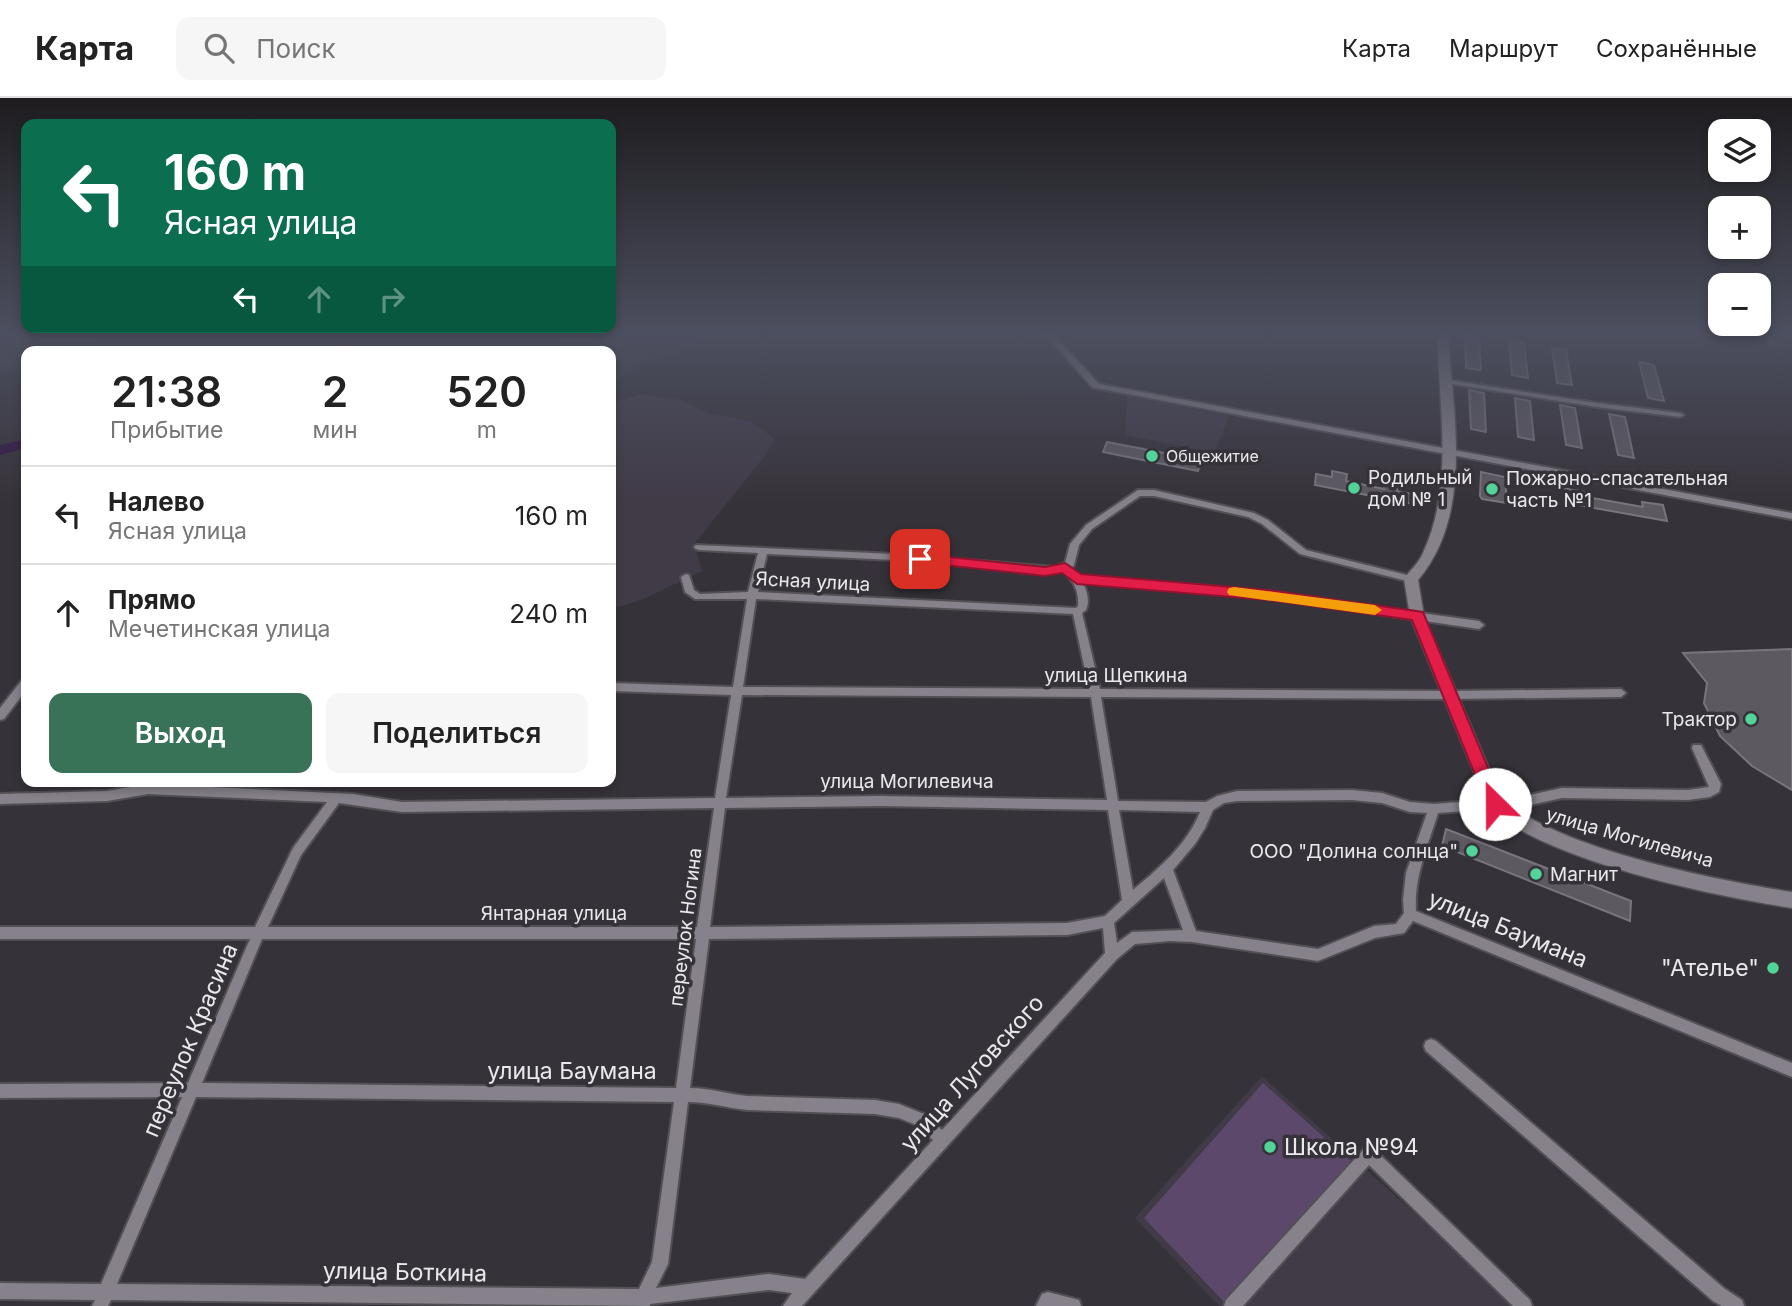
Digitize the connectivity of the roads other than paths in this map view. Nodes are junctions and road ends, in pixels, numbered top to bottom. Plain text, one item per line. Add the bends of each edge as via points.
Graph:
1 (1124, 391) edge
2 (1446, 391) edge
3 (1511, 391) edge
4 (1680, 415) dead end
5 (1448, 453) junction
6 (1792, 516) edge
7 (699, 547) dead end
8 (762, 550) junction
9 (1065, 567) junction
10 (686, 578) dead end
11 (1077, 579) junction
12 (1411, 579) junction
13 (752, 595) junction
14 (1077, 611) junction
15 (1418, 616) junction
16 (1479, 625) dead end
17 (616, 687) edge
18 (21, 689) edge
19 (739, 691) junction
20 (1095, 692) junction
21 (1621, 693) dead end
22 (1450, 695) junction
23 (0, 716) edge
24 (1697, 748) dead end
25 (0, 799) edge
26 (336, 799) junction
27 (720, 802) junction
28 (1114, 804) junction
29 (1495, 804) junction
30 (1208, 807) junction
31 (1434, 809) junction
32 (1167, 870) junction
33 (1128, 900) junction
34 (1792, 900) edge
35 (1410, 914) junction
36 (1108, 921) junction
37 (259, 932) junction
38 (0, 933) edge
39 (704, 933) junction
40 (1192, 936) junction
41 (1112, 955) junction
42 (1431, 1046) dead end
43 (1792, 1070) edge
44 (191, 1090) junction
45 (0, 1091) edge
46 (682, 1094) junction
47 (942, 1139) junction
48 (809, 1288) junction
49 (0, 1291) edge
50 (103, 1299) edge
51 (643, 1301) edge
52 (791, 1306) edge
53 (1044, 1306) edge
54 (1073, 1306) edge
55 (1232, 1306) edge
56 (1524, 1306) edge
57 (1736, 1306) edge

1 - 5 street
2 - 5 street
3 - 4 street
5 - 6 street
5 - 12 street via 1439,529 1430,556
7 - 8 street
8 - 9 street via 1045,571
8 - 13 street, переулок Ногина
9 - 11 street
9 - 12 street via 1089,527 1138,493 1251,515 1303,552
10 - 13 street, Ясная улица via 690,592 698,597
11 - 14 street via 1084,599 1083,608
11 - 15 street via 1268,595
12 - 15 street
13 - 14 street, Ясная улица
13 - 19 street, переулок Ногина
14 - 20 street
15 - 16 street
15 - 22 street
17 - 19 street, улица Щепкина
18 - 23 street
19 - 20 street, улица Щепкина
19 - 27 street, переулок Ногина
20 - 22 street, улица Щепкина
20 - 28 street
21 - 22 street, улица Щепкина
22 - 29 street
24 - 29 street via 1715,784 1710,792 1562,793
25 - 26 street, улица Могилевича via 107,796 148,789
26 - 27 street, улица Могилевича via 402,807
26 - 37 street, переулок Красина via 297,852
27 - 28 street, улица Могилевича
27 - 39 street, переулок Ногина
28 - 30 street, улица Могилевича
28 - 33 street
29 - 31 street, улица Могилевича
29 - 34 street, улица Могилевича via 1512,820 1578,846
30 - 31 street, улица Могилевича via 1237,796 1352,795
30 - 32 street via 1197,832
31 - 35 street via 1410,878
32 - 33 street
32 - 40 street
33 - 36 street
35 - 40 street, улица Баумана via 1400,929 1374,932 1318,954
35 - 43 street, улица Баумана
36 - 39 street, Янтарная улица via 1068,929
36 - 41 street
37 - 38 street, Янтарная улица
37 - 39 street, Янтарная улица
37 - 44 street, переулок Красина
39 - 46 street, переулок Ногина
40 - 41 street, улица Баумана via 1132,938
41 - 47 street, улица Луговского
42 - 57 street
44 - 45 street, улица Баумана
44 - 46 street, улица Баумана
44 - 50 street, переулок Красина
46 - 47 street, улица Баумана via 747,1103 899,1111 919,1119
46 - 51 street, переулок Ногина via 660,1264
47 - 48 street, улица Луговского
48 - 51 street, улица Боткина via 769,1282
48 - 52 street, улица Луговского
49 - 50 street, улица Боткина
50 - 51 street, улица Боткина
53 - 54 street via 1048,1300
55 - 56 street via 1369,1154

